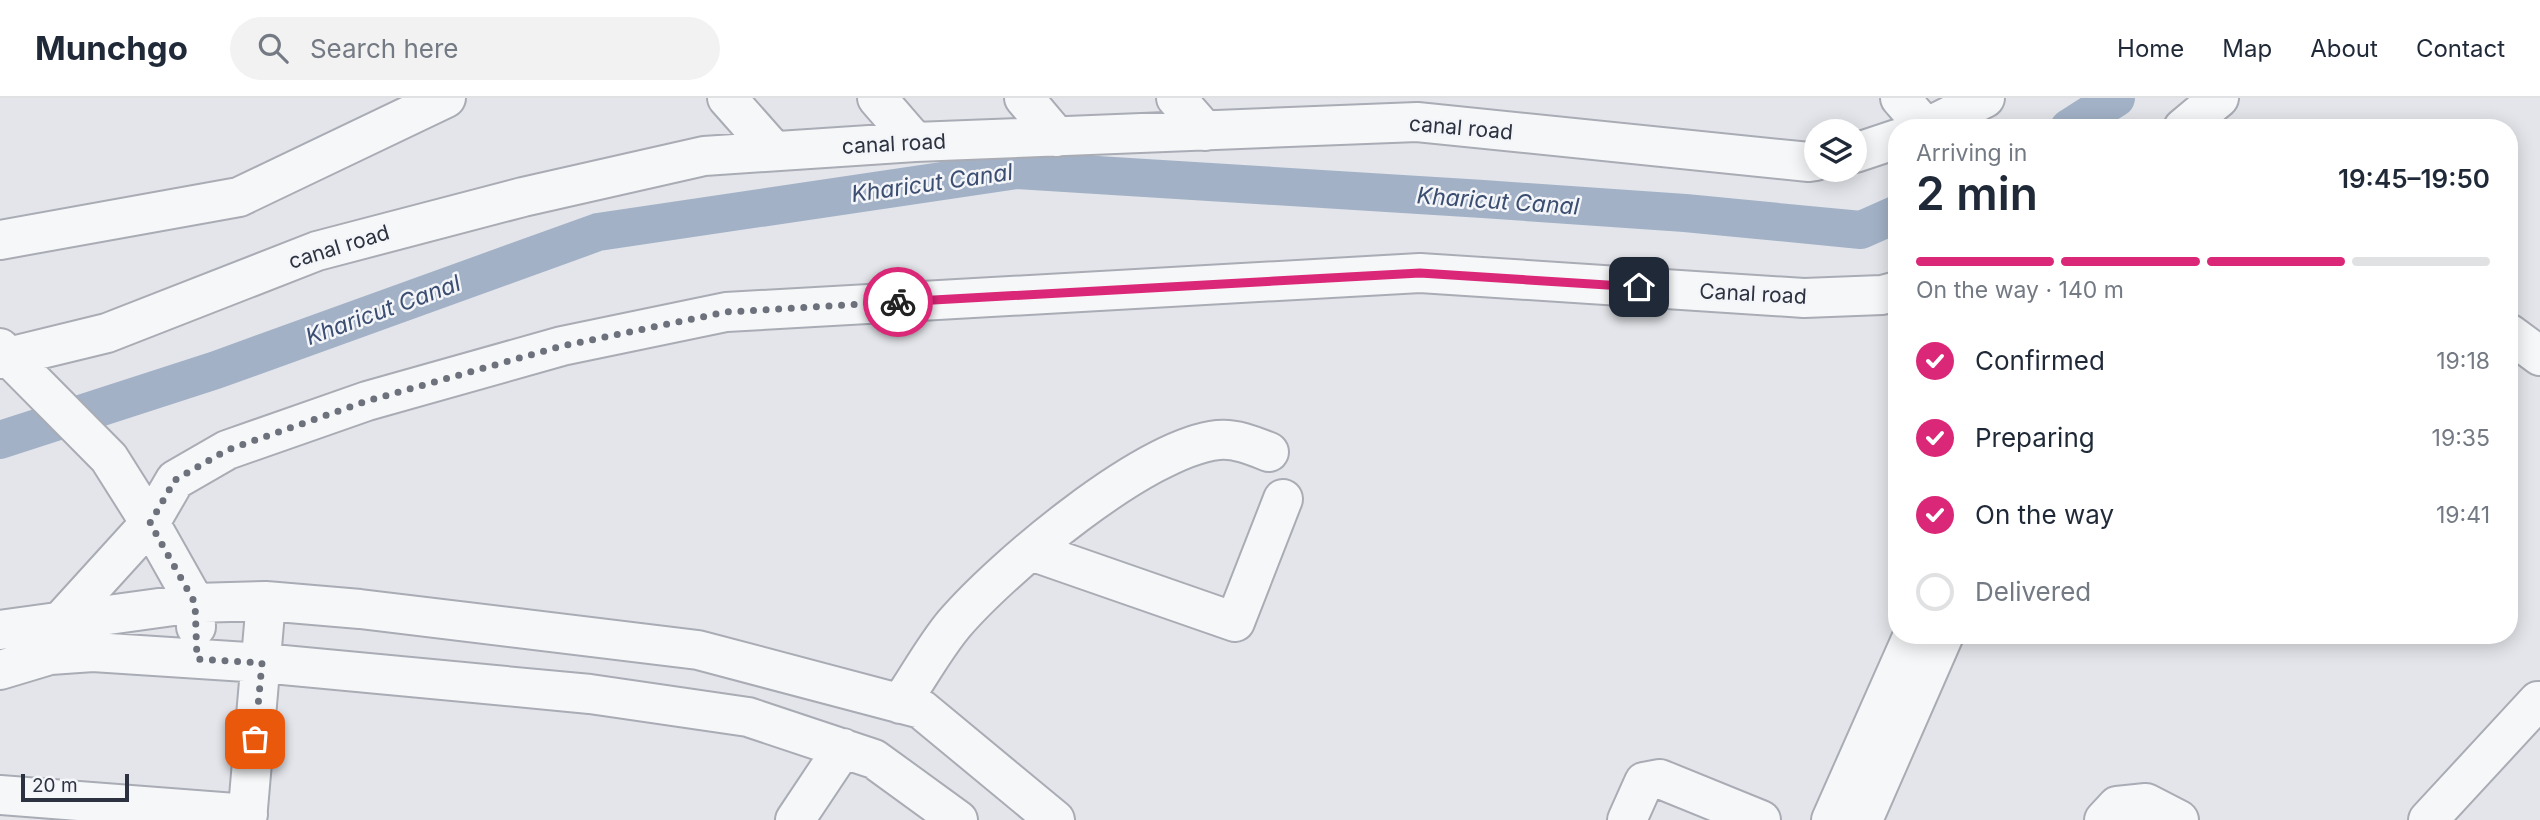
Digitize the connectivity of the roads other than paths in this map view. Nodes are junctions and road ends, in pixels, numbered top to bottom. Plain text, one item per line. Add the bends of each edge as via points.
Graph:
1 (446, 98) edge
2 (727, 98) edge
3 (877, 98) edge
4 (1024, 98) edge
5 (1176, 98) edge
6 (1900, 98) edge
7 (1985, 98) edge
8 (2219, 98) edge
9 (393, 108) edge
10 (1436, 112) edge
11 (1938, 119) edge
12 (1942, 119) edge
13 (2194, 119) edge
14 (1205, 131) junction
15 (1057, 136) junction
16 (915, 142) junction
17 (1888, 142) edge
18 (1867, 149) edge
19 (772, 150) junction
20 (1804, 161) edge
21 (0, 240) edge
22 (1888, 293) edge
23 (2518, 340) edge
24 (2540, 356) edge
25 (7, 358) edge
26 (1269, 452) dead end
27 (1283, 499) dead end
28 (150, 523) junction
29 (1031, 551) junction
30 (266, 601) junction
31 (195, 603) junction
32 (60, 622) junction
33 (0, 630) edge
34 (1909, 644) edge
35 (1940, 644) edge
36 (197, 659) junction
37 (262, 663) junction
38 (0, 670) edge
39 (2539, 700) edge
40 (900, 704) junction
41 (843, 748) junction
42 (0, 795) edge
43 (248, 817) edge
44 (795, 820) edge
45 (958, 820) edge
46 (1055, 820) edge
47 (1627, 820) edge
48 (1761, 820) edge
49 (1832, 820) edge
50 (1863, 820) edge
51 (2104, 820) edge
52 (2179, 820) edge
53 (2428, 820) edge

1 - 9 street
2 - 19 street
3 - 16 street
4 - 15 street
5 - 14 street
6 - 11 street
7 - 12 street
8 - 13 street
9 - 21 street via 239,197
10 - 14 street, canal road via 1417,122
10 - 20 street, canal road
14 - 15 street, canal road
15 - 16 street, canal road
16 - 19 street, canal road
17 - 18 street
19 - 25 street, canal road via 704,156 317,251 107,333
22 - 28 street, Canal road via 1804,298 1420,273 726,312 562,346 367,401 227,450 175,480
23 - 24 street
25 - 28 street via 110,458
26 - 29 street via 1221,439 1197,443 1122,482
27 - 29 street via 1235,622
28 - 31 street
28 - 32 street, Canal road
29 - 40 street via 953,626
30 - 31 street
30 - 37 street
30 - 40 street via 698,650
31 - 32 street
31 - 36 street
32 - 33 street
34 - 49 street
35 - 50 street
36 - 37 street
36 - 38 street via 93,652 50,656
37 - 41 street via 590,694 748,717
37 - 43 street
39 - 53 street
40 - 46 street via 921,709
41 - 44 street
41 - 45 street via 874,759
42 - 43 street
47 - 48 street via 1644,782 1660,779
51 - 52 street via 2117,806 2146,803

